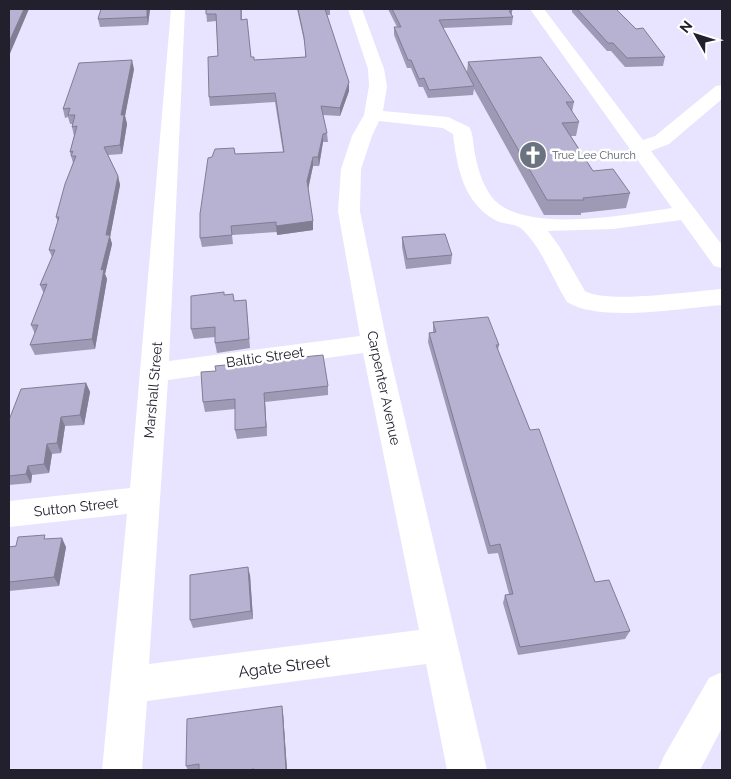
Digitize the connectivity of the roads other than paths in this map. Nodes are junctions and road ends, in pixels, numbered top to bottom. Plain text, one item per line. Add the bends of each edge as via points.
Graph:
1 (178, 9) edge
2 (355, 9) edge
3 (537, 9) edge
4 (722, 90) edge
5 (373, 115) junction
6 (640, 148) junction
7 (686, 213) junction
8 (530, 224) junction
9 (722, 261) edge
10 (722, 298) edge
11 (374, 343) junction
12 (155, 372) junction
13 (144, 499) junction
14 (9, 514) edge
15 (439, 646) junction
16 (128, 685) junction
17 (722, 691) edge
18 (122, 770) edge
19 (467, 770) edge
20 (678, 770) edge

1 - 12 street, Marshall Street
2 - 5 street, Carpenter Avenue via 376,69 378,86
3 - 6 street
4 - 6 street via 662,140
5 - 8 street via 448,123 462,131 471,180 488,207 506,217
5 - 11 street, Carpenter Avenue via 350,170 349,211
6 - 7 street
7 - 8 street via 559,226
7 - 9 street
8 - 10 street via 548,246 576,296 584,302 611,305
11 - 12 street, Baltic Street
11 - 15 street, Carpenter Avenue
12 - 13 street, Marshall Street
13 - 14 street, Sutton Street
13 - 16 street, Marshall Street
15 - 16 street, Agate Street
15 - 19 street, Carpenter Avenue
16 - 18 street, Marshall Street
17 - 20 street

